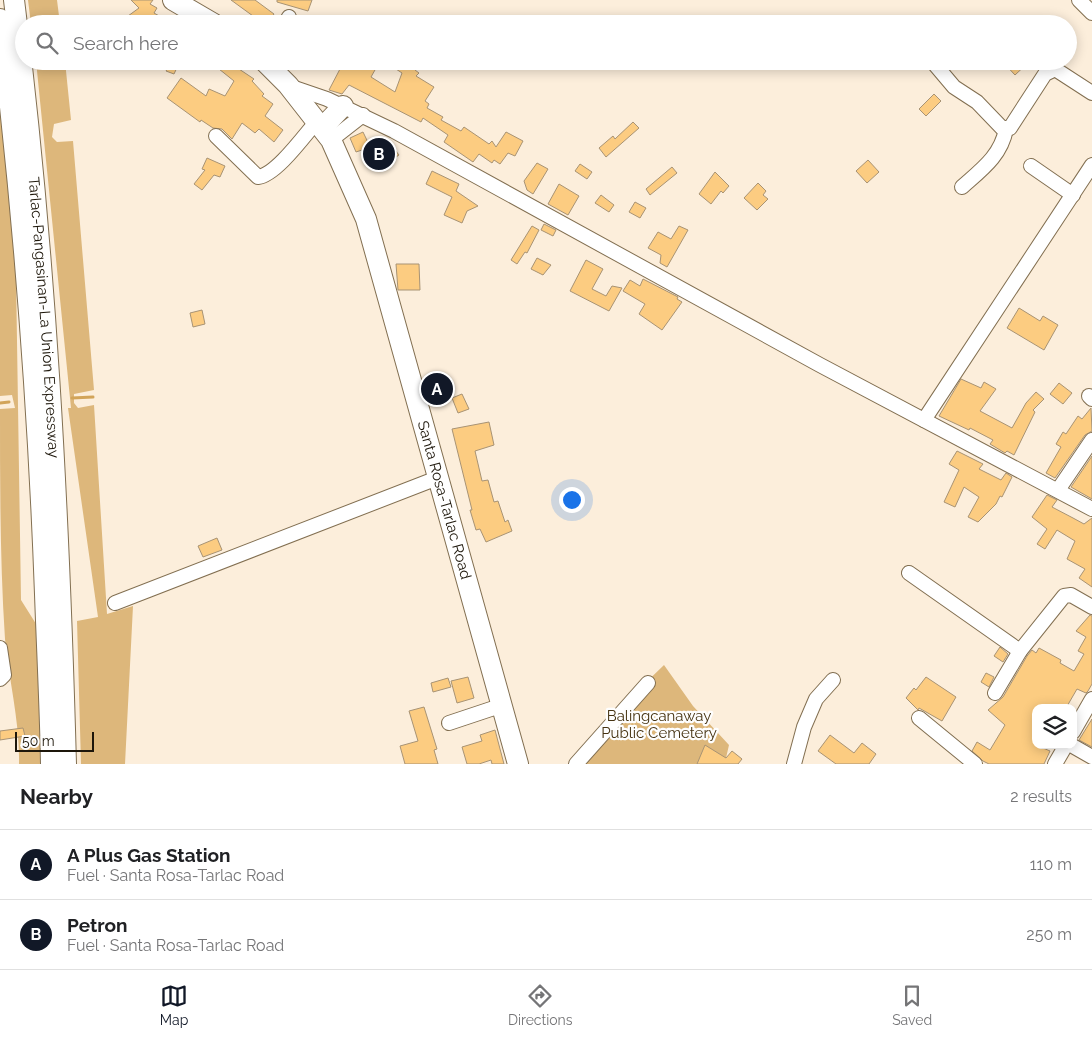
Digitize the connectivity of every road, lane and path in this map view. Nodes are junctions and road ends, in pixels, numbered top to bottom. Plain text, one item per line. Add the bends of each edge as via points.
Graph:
1 (14, 0) edge
2 (173, 0) edge
3 (1079, 0) edge
4 (1092, 13) edge
5 (16, 15) edge
6 (199, 15) edge
7 (0, 19) edge
8 (23, 70) edge
9 (273, 70) edge
10 (940, 70) edge
11 (1050, 70) edge
12 (1057, 70) edge
13 (288, 85) junction
14 (1092, 93) edge
15 (343, 106) junction
16 (363, 115) junction
17 (1006, 129) junction
18 (324, 130) junction
19 (216, 136) dead end
20 (1092, 165) edge
21 (1031, 166) dead end
22 (962, 187) dead end
23 (1073, 195) junction
24 (924, 420) junction
25 (1092, 440) edge
26 (440, 477) junction
27 (1058, 490) junction
28 (1092, 509) edge
29 (909, 573) dead end
30 (115, 603) dead end
31 (1092, 607) edge
32 (54, 637) junction
33 (0, 648) edge
34 (1020, 651) junction
35 (0, 679) edge
36 (834, 680) dead end
37 (648, 682) dead end
38 (995, 693) dead end
39 (1092, 699) edge
40 (500, 706) junction
41 (919, 718) dead end
42 (449, 723) dead end
43 (1077, 725) edge
44 (1077, 748) edge
45 (1064, 749) edge
46 (1092, 757) edge
47 (51, 764) edge
48 (66, 764) edge
49 (518, 764) edge
50 (576, 764) edge
51 (794, 764) edge
52 (976, 764) edge
53 (1055, 764) edge

1 - 5 highway, Tarlac-Pangasinan-La Union Expressway
2 - 6 highway
3 - 4 street
7 - 32 highway, Tarlac-Pangasinan-La Union Expressway via 30,323
8 - 32 highway, Tarlac-Pangasinan-La Union Expressway via 46,331
9 - 13 highway, Santa Rosa-Tarlac Road
10 - 17 street via 954,87 973,98
11 - 17 street via 1010,128
12 - 14 street
13 - 15 street
13 - 18 highway, Santa Rosa-Tarlac Road
15 - 16 street
15 - 18 highway
16 - 18 street
16 - 24 street
17 - 22 street via 991,162
18 - 19 street via 264,176 258,177
18 - 26 highway, Santa Rosa-Tarlac Road via 366,220
20 - 23 street
21 - 23 street
23 - 24 street
24 - 27 street
25 - 27 street
26 - 30 street
26 - 40 highway, Santa Rosa-Tarlac Road
27 - 28 street
29 - 34 street
31 - 34 street via 1070,595 1064,596
32 - 47 highway
32 - 48 highway
33 - 35 street via 4,675
34 - 38 street
36 - 51 street via 816,698
37 - 50 street
39 - 43 street
40 - 42 street
40 - 49 highway, Santa Rosa-Tarlac Road
41 - 52 street
44 - 46 street
45 - 53 street

